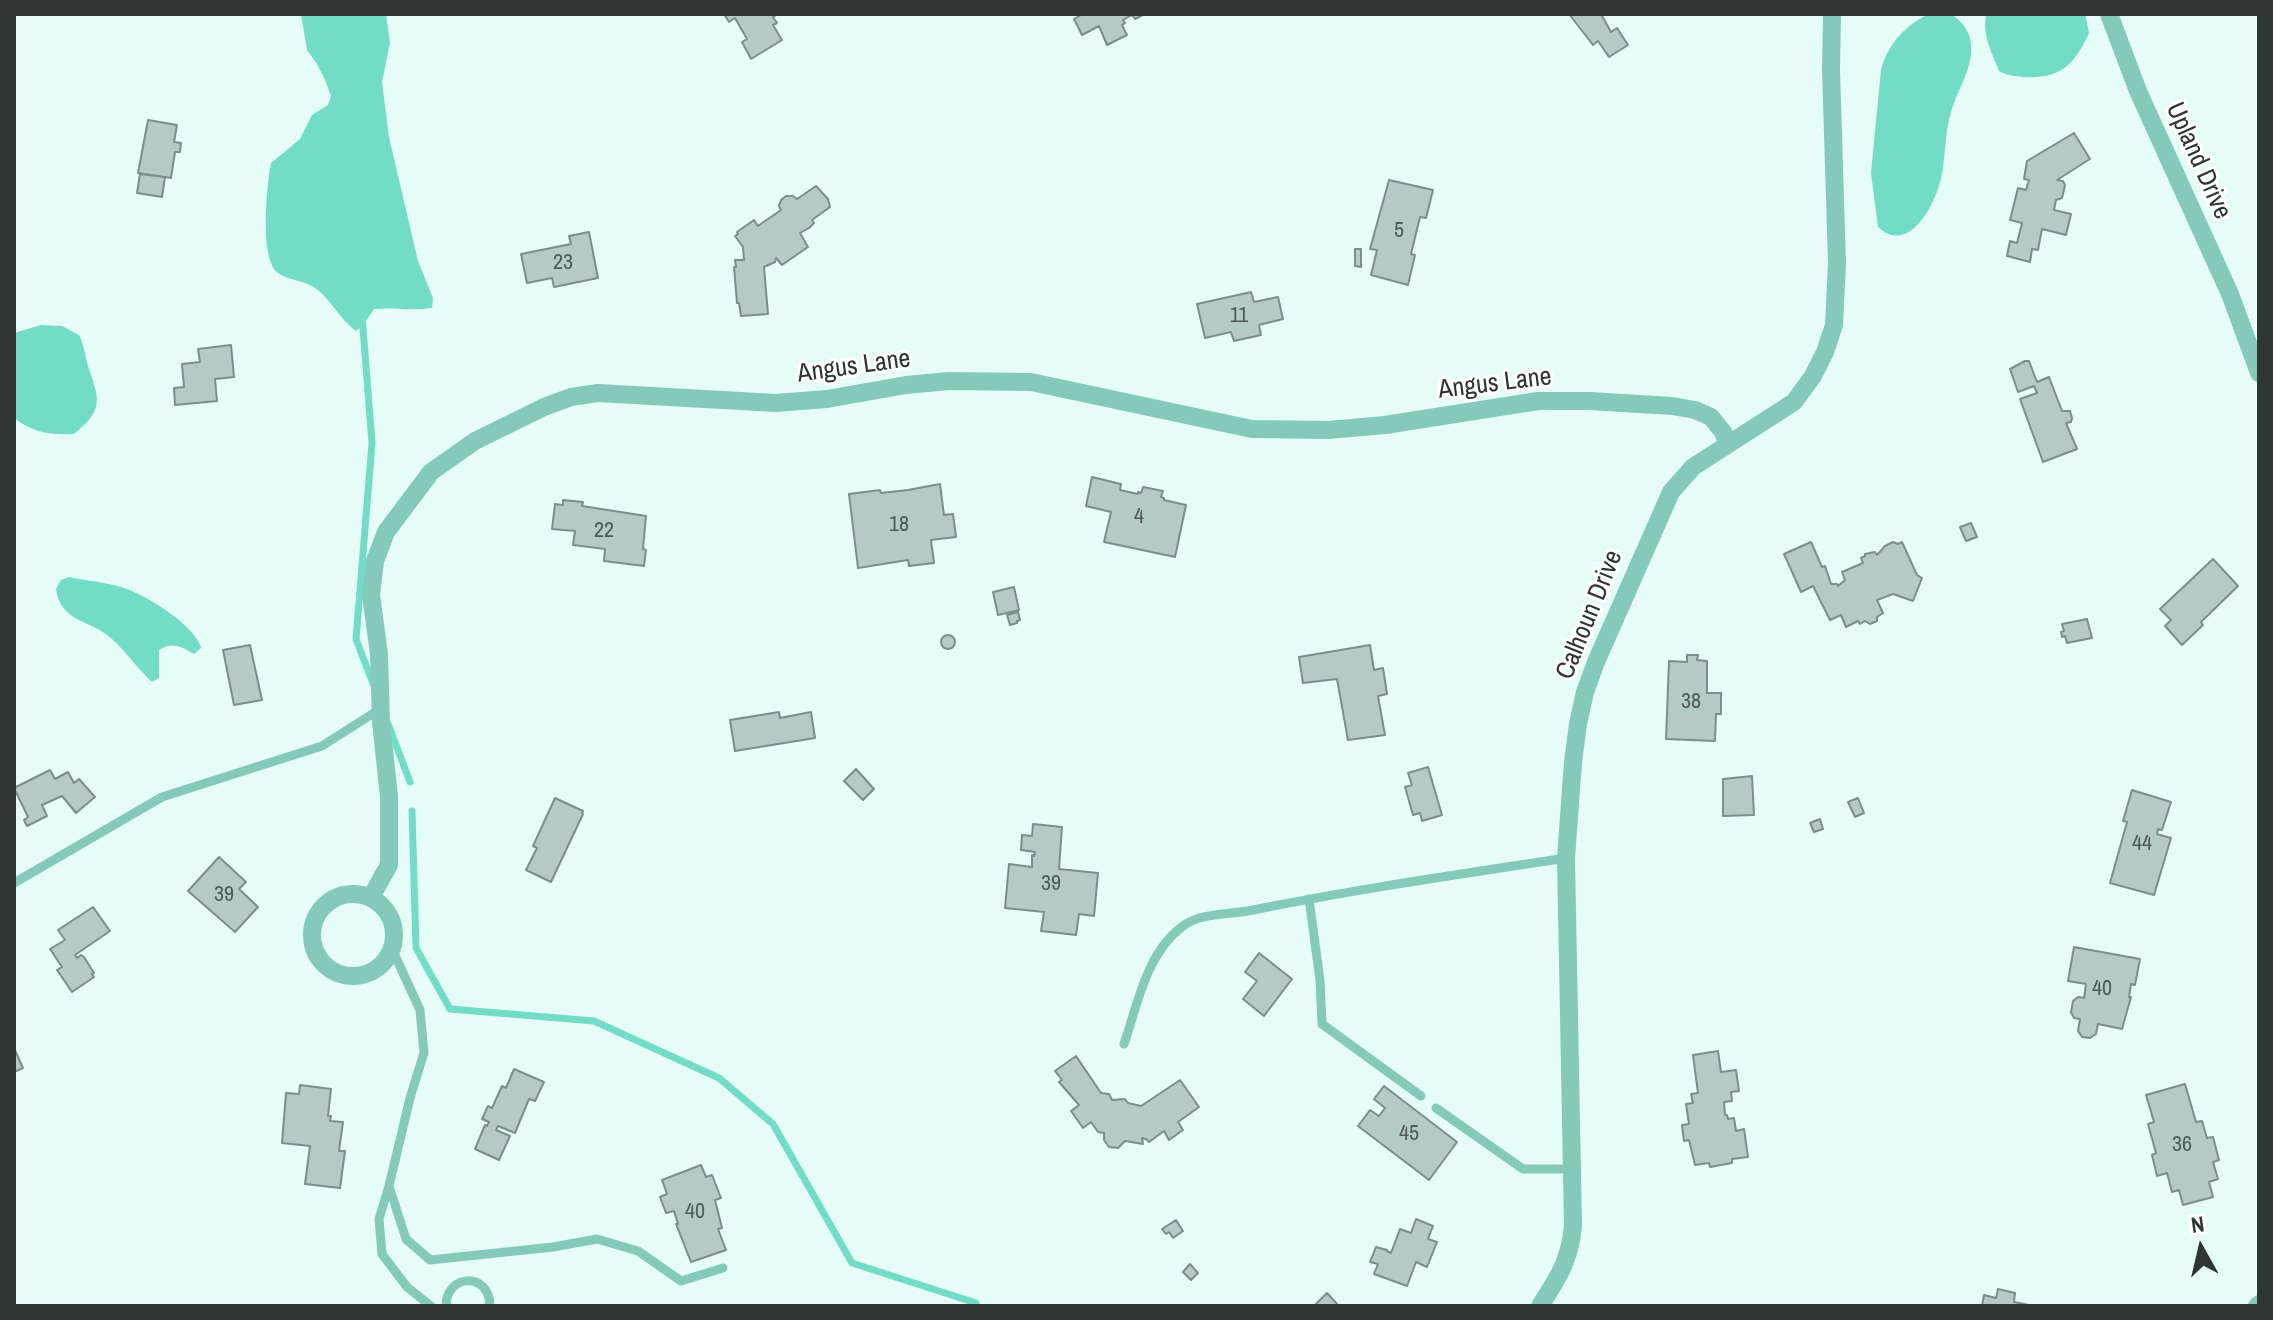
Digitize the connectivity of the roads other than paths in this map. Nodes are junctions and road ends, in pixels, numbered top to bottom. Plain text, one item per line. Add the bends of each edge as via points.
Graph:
1 (1832, 14) edge
2 (2109, 14) edge
3 (2259, 373) edge
4 (1728, 444) junction
5 (380, 709) junction
6 (1566, 858) junction
7 (14, 883) edge
8 (371, 897) junction
9 (1309, 899) junction
10 (392, 949) junction
11 (1124, 1044) dead end
12 (1421, 1096) dead end
13 (1436, 1108) dead end
14 (1573, 1169) junction
15 (389, 1186) junction
16 (723, 1268) dead end
17 (431, 1306) edge
18 (446, 1306) edge
19 (490, 1306) edge
20 (1540, 1306) edge

1 - 4 street, Calhoun Drive via 1838,221 1834,325 1819,364 1794,402
2 - 3 street, Upland Drive
4 - 5 street, Angus Lane via 1711,417 1695,410 1590,401 1538,401 1385,425 1290,431 1252,429 1031,382 949,381 776,403 598,393 571,397 475,441 431,472 386,532 371,595
4 - 6 street, Calhoun Drive via 1693,467 1671,492 1596,662 1578,724
5 - 7 lane via 322,746 162,797
5 - 8 street, Angus Lane via 389,865
6 - 9 lane
6 - 14 street, Calhoun Drive
8 - 10 street via 391,919
8 - 10 street via 345,894 326,903 314,918 314,951 327,968 354,976 377,967
9 - 11 lane via 1198,918 1182,927 1153,959
9 - 12 lane via 1322,1024
10 - 15 lane via 420,1010 424,1053
13 - 14 lane via 1523,1169
14 - 20 street, Calhoun Drive via 1571,1249
15 - 16 lane via 406,1239 430,1260 597,1239 638,1251 681,1281
15 - 17 lane via 379,1219 382,1254 407,1287
18 - 19 lane via 452,1288 470,1281 484,1287

